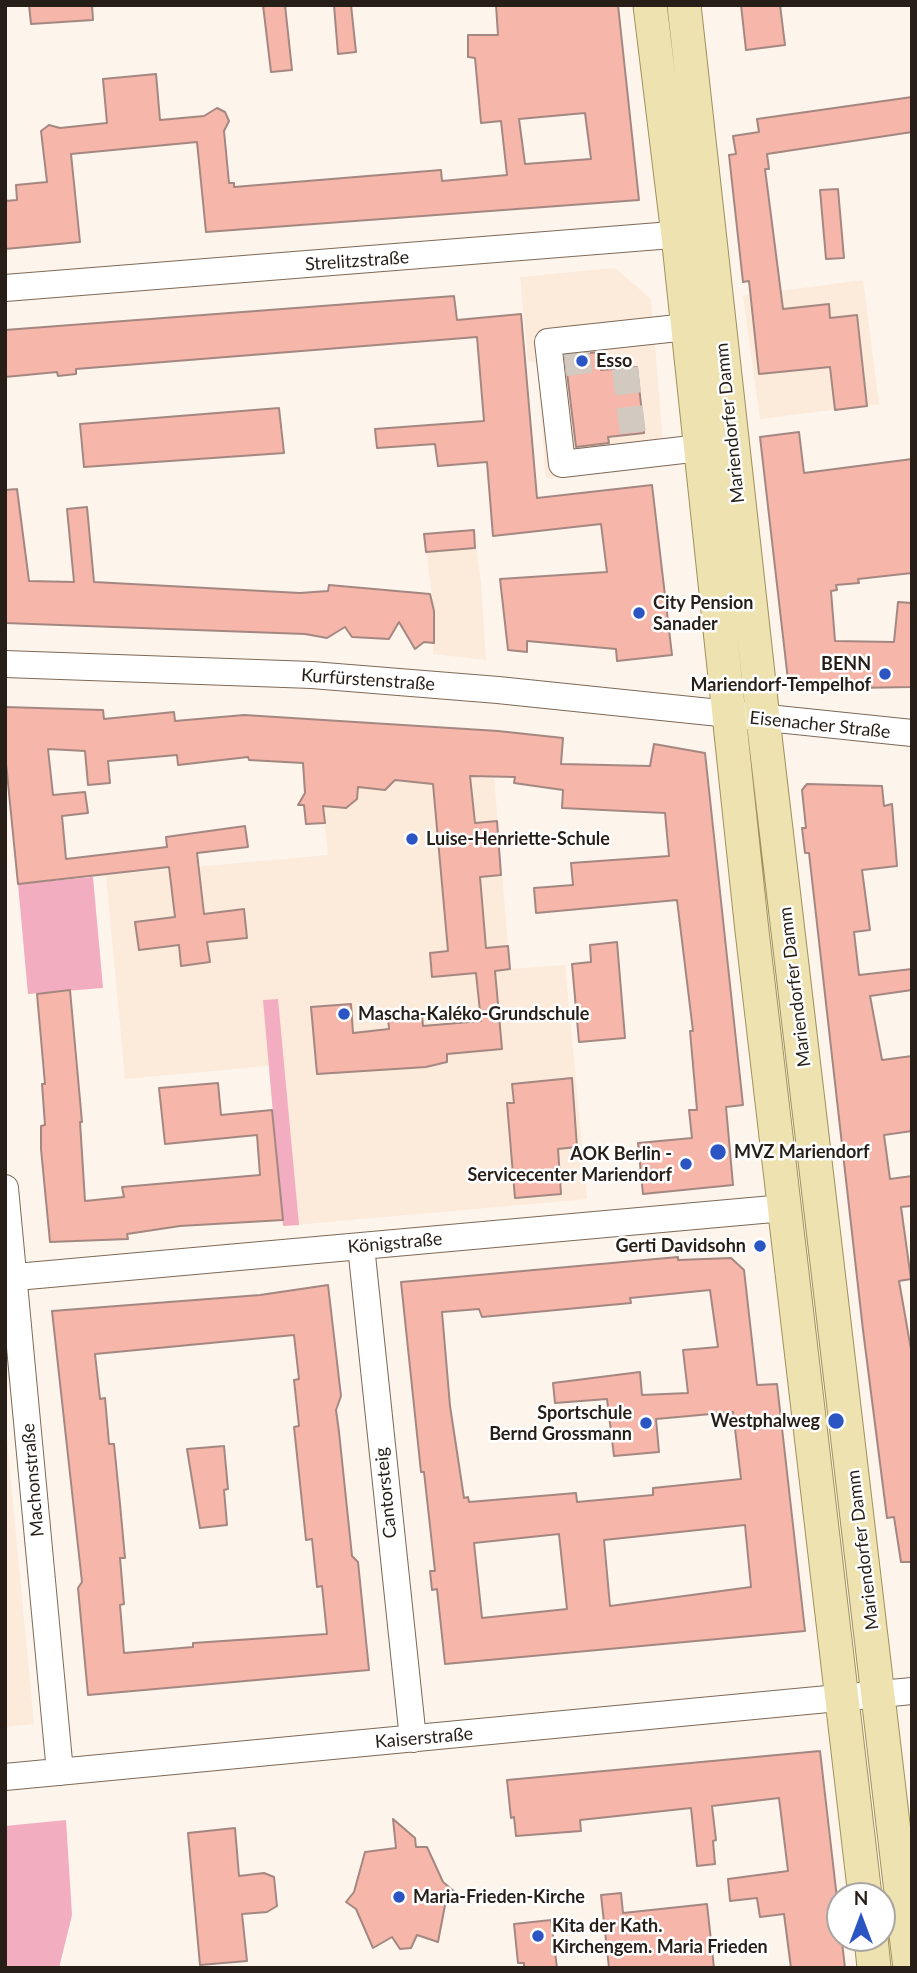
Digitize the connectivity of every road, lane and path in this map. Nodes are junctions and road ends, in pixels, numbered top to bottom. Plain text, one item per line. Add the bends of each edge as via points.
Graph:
1 (650, 5) edge
2 (684, 5) edge
3 (693, 234) junction
4 (5, 288) edge
5 (687, 327) junction
6 (700, 448) junction
7 (5, 664) edge
8 (729, 716) junction
9 (763, 719) junction
10 (912, 733) edge
11 (5, 1188) edge
12 (784, 1208) junction
13 (361, 1246) junction
14 (9, 1277) edge
15 (896, 1693) edge
16 (842, 1699) junction
17 (413, 1739) junction
18 (60, 1772) junction
19 (5, 1777) edge
20 (863, 1882) edge
21 (910, 1968) edge

1 - 3 main road, Mariendorfer Damm
2 - 3 main road, Mariendorfer Damm
3 - 4 street, Strelitzstraße
3 - 5 main road, Mariendorfer Damm
3 - 9 main road, Mariendorfer Damm
5 - 6 main road, Mariendorfer Damm
5 - 6 street via 548,342 562,464
6 - 8 main road, Mariendorfer Damm
7 - 8 street, Kurfürstenstraße via 312,675
8 - 9 street, Eisenacher Straße
8 - 12 main road, Mariendorfer Damm
9 - 10 street, Eisenacher Straße
9 - 15 main road, Mariendorfer Damm
11 - 14 street, Machonstraße
12 - 13 street, Königstraße
12 - 16 main road, Mariendorfer Damm
13 - 14 street, Königstraße
13 - 17 street, Cantorsteig
14 - 18 street, Machonstraße
15 - 16 street
15 - 21 main road, Mariendorfer Damm
16 - 17 street, Kaiserstraße
16 - 20 main road, Mariendorfer Damm
17 - 18 street, Kaiserstraße
18 - 19 street, Kaiserstraße

